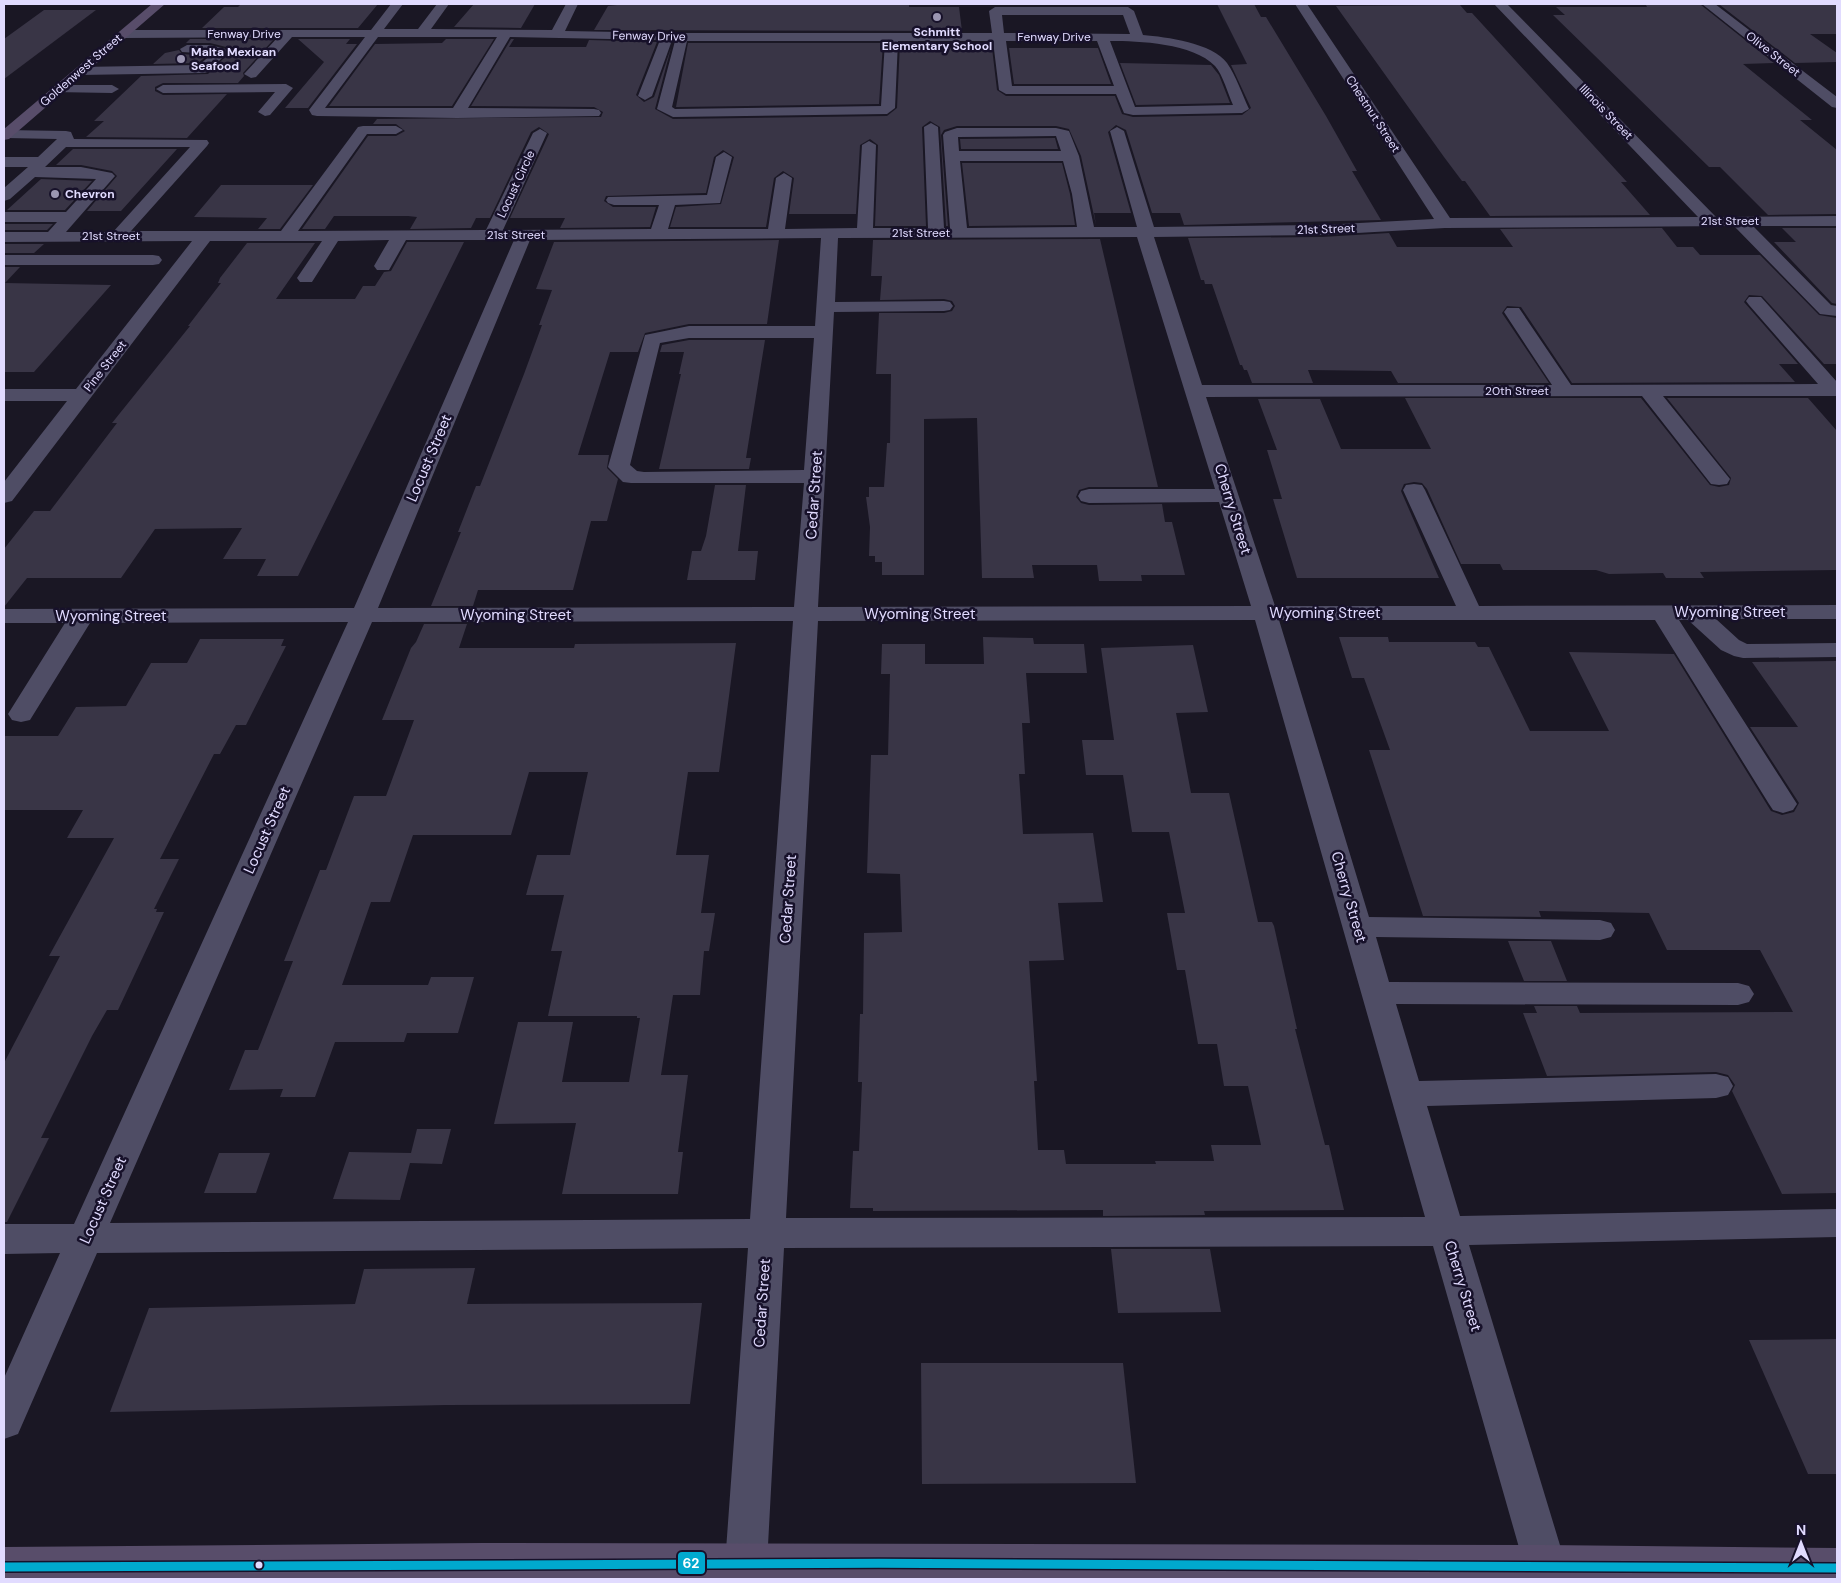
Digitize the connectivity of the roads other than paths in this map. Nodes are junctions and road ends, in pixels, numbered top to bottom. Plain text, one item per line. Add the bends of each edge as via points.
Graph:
1 (159, 4) edge
2 (397, 4) edge
3 (443, 4) edge
4 (572, 4) edge
5 (1301, 4) edge
6 (1500, 4) edge
7 (1708, 4) edge
8 (422, 33) junction
9 (506, 33) junction
10 (557, 33) junction
11 (123, 34) junction
12 (238, 34) junction
13 (288, 34) junction
14 (374, 34) junction
15 (667, 37) junction
16 (682, 37) junction
17 (892, 37) junction
18 (999, 37) junction
19 (1102, 37) junction
20 (1138, 38) junction
21 (105, 49) junction
22 (124, 49) dead end
23 (172, 49) dead end
24 (221, 52) junction
25 (80, 71) junction
26 (251, 74) dead end
27 (59, 89) junction
28 (128, 89) dead end
29 (148, 89) dead end
30 (1122, 90) junction
31 (645, 96) dead end
32 (1837, 104) edge
33 (265, 112) dead end
34 (594, 113) dead end
35 (457, 114) junction
36 (931, 127) dead end
37 (410, 129) dead end
38 (1117, 131) dead end
39 (540, 133) dead end
40 (5, 135) edge
41 (62, 143) junction
42 (869, 145) dead end
43 (953, 156) junction
44 (1071, 156) junction
45 (724, 157) dead end
46 (4, 162) edge
47 (36, 167) junction
48 (784, 178) dead end
49 (11, 184) edge
50 (4, 196) edge
51 (614, 200) dead end
52 (668, 200) junction
53 (4, 217) edge
54 (71, 217) junction
55 (1837, 220) edge
56 (1711, 221) junction
57 (1738, 221) junction
58 (1445, 223) junction
59 (1086, 232) junction
60 (1146, 232) junction
61 (865, 233) junction
62 (936, 233) junction
63 (959, 233) junction
64 (658, 234) junction
65 (776, 234) junction
66 (830, 234) junction
67 (400, 235) junction
68 (492, 235) junction
69 (524, 235) junction
70 (60, 236) junction
71 (118, 236) junction
72 (205, 236) junction
73 (286, 236) junction
74 (333, 236) junction
75 (4, 237) edge
76 (4, 260) edge
77 (44, 260) junction
78 (153, 260) dead end
79 (383, 266) dead end
80 (306, 278) dead end
81 (1754, 301) dead end
82 (944, 306) dead end
83 (1513, 312) dead end
84 (1837, 312) edge
85 (825, 319) junction
86 (1836, 390) edge
87 (1196, 391) junction
88 (1566, 391) junction
89 (1648, 391) junction
90 (4, 395) edge
91 (83, 395) junction
92 (12, 475) edge
93 (815, 476) junction
94 (1719, 479) dead end
95 (1414, 490) dead end
96 (1229, 495) junction
97 (4, 496) edge
98 (1089, 496) dead end
99 (1662, 612) junction
100 (1694, 612) junction
101 (1837, 612) edge
102 (1265, 613) junction
103 (1471, 613) junction
104 (806, 614) junction
105 (363, 615) junction
106 (4, 616) edge
107 (82, 616) junction
108 (1837, 650) edge
109 (21, 714) dead end
110 (1783, 804) dead end
111 (1358, 927) junction
112 (1600, 930) dead end
113 (1377, 993) junction
114 (1738, 994) dead end
115 (1716, 1086) dead end
116 (1407, 1094) junction
117 (1837, 1223) edge
118 (1447, 1231) junction
119 (767, 1233) junction
120 (4, 1239) edge
121 (85, 1239) junction
122 (4, 1421) edge
123 (746, 1564) junction
124 (4, 1567) edge
125 (1837, 1568) edge
126 (166, 1572) edge
127 (1544, 1572) edge

1 - 11 main road, Goldenwest Street
2 - 14 street
3 - 8 street
4 - 10 street
5 - 58 street, Chestnut Street
6 - 56 street, Illinois Street
7 - 32 street, Olive Street
8 - 9 street, Fenway Drive
8 - 14 street, Fenway Drive
9 - 10 street, Fenway Drive
9 - 35 street
10 - 15 street, Fenway Drive
11 - 12 street, Fenway Drive
11 - 21 main road, Goldenwest Street
12 - 13 street, Fenway Drive
12 - 24 street
13 - 14 street, Fenway Drive
13 - 26 street
14 - 35 street via 317,112
15 - 16 street, Fenway Drive
15 - 31 street
16 - 17 street, Fenway Drive
16 - 17 street via 664,109 673,113 882,111 888,108
17 - 18 street, Fenway Drive
18 - 19 street, Fenway Drive
18 - 20 street via 995,11 1128,11
18 - 30 street via 1006,90
19 - 20 street, Fenway Drive
19 - 30 street
20 - 30 street, Fenway Drive via 1175,42 1206,54 1221,64 1242,109 1133,112 1129,110
21 - 22 street
21 - 25 main road, Goldenwest Street
23 - 24 street
24 - 25 street via 203,69
25 - 27 main road, Goldenwest Street
27 - 28 street
27 - 40 main road, Goldenwest Street
29 - 33 street via 286,88
34 - 35 street
36 - 62 street
37 - 73 street via 363,130
38 - 60 street, Cherry Street
39 - 68 street, Locust Circle
40 - 41 street via 66,135
41 - 47 street
41 - 71 street via 202,143
42 - 61 street
43 - 44 street
43 - 44 street via 950,134 957,132 1064,134
43 - 63 street
44 - 59 street
45 - 52 street via 714,200
46 - 47 street
47 - 49 street
47 - 54 street via 107,176
48 - 65 street
49 - 50 street
51 - 52 street
52 - 64 street
53 - 54 street
54 - 70 street
55 - 57 street, 21st Street
56 - 57 street, 21st Street
56 - 58 street, 21st Street
57 - 84 street via 1826,310
58 - 60 street, 21st Street via 1322,230
59 - 60 street, 21st Street
59 - 63 street, 21st Street
60 - 87 street, Cherry Street
61 - 62 street, 21st Street
61 - 66 street, 21st Street
62 - 63 street, 21st Street
64 - 65 street, 21st Street
64 - 69 street, 21st Street
65 - 66 street, 21st Street
66 - 85 street, Cedar Street
67 - 68 street, 21st Street
67 - 74 street, 21st Street
67 - 79 street
68 - 69 street, 21st Street
69 - 105 street, Locust Street
70 - 71 street, 21st Street
70 - 75 street, 21st Street
70 - 77 street
71 - 72 street, 21st Street
72 - 73 street, 21st Street
72 - 91 street, Pine Street
73 - 74 street, 21st Street
74 - 80 street
76 - 77 street
77 - 78 street
81 - 86 street
82 - 85 street
83 - 88 street
85 - 93 street, Cedar Street
85 - 93 street via 689,332 652,339 619,467 631,477 644,478
86 - 89 street, 20th Street
87 - 88 street, 20th Street
87 - 96 street, Cherry Street
88 - 89 street, 20th Street
89 - 94 street
90 - 91 street
91 - 92 street, Pine Street
92 - 97 street, Pine Street
93 - 104 street, Cedar Street
95 - 103 street
96 - 98 street
96 - 102 street, Cherry Street
99 - 100 street, Wyoming Street
99 - 103 street, Wyoming Street
99 - 110 street
100 - 101 street, Wyoming Street
100 - 108 street via 1730,645 1743,651
102 - 103 street, Wyoming Street
102 - 104 street, Wyoming Street
102 - 111 street, Cherry Street
104 - 105 street, Wyoming Street
104 - 119 street, Cedar Street
105 - 107 street, Wyoming Street
105 - 121 street, Locust Street
106 - 107 street, Wyoming Street
107 - 109 street
111 - 112 street
111 - 113 street, Cherry Street
113 - 114 street
113 - 116 street, Cherry Street
115 - 116 street
116 - 118 street, Cherry Street
117 - 118 street
118 - 119 street
118 - 127 street, Cherry Street
119 - 121 street
119 - 123 street, Cedar Street
120 - 121 street
121 - 122 street, Locust Street
123 - 126 main road
123 - 127 main road
124 - 126 main road
125 - 127 main road

